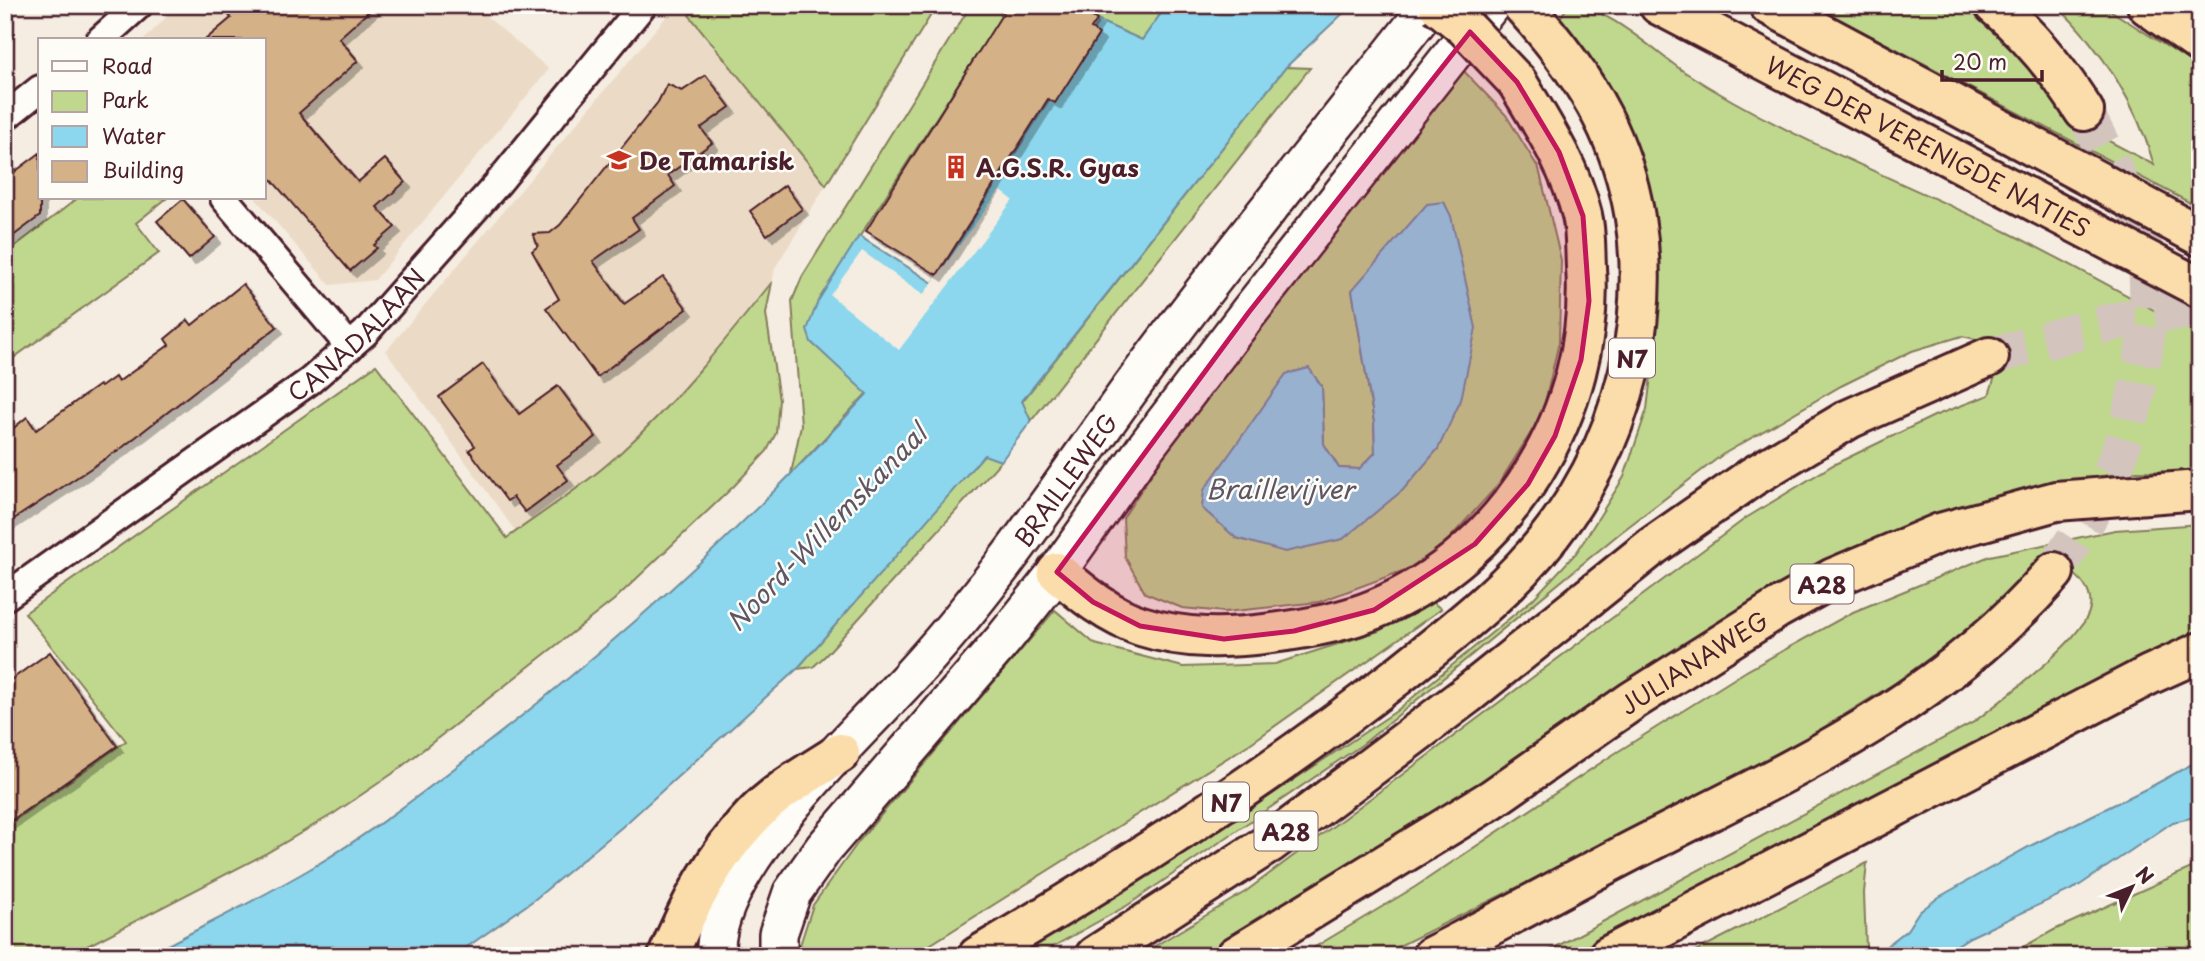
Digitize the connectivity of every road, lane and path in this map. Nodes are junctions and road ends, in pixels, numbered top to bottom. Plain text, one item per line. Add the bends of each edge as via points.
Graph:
1 (139, 5) edge
2 (643, 5) edge
3 (1430, 5) edge
4 (1438, 5) edge
5 (1491, 5) edge
6 (1522, 5) edge
7 (1659, 5) edge
8 (1769, 5) edge
9 (1994, 5) edge
10 (2147, 5) edge
11 (102, 38) edge
12 (2200, 43) edge
13 (38, 91) edge
14 (2084, 111) tunnel mouth
15 (5, 117) edge
16 (226, 200) edge
17 (2200, 236) edge
18 (2200, 288) edge
19 (350, 347) junction
20 (1989, 357) tunnel mouth
21 (2200, 490) edge
22 (1057, 572) junction
23 (2054, 572) tunnel mouth
24 (5, 597) edge
25 (2200, 652) edge
26 (840, 753) junction
27 (1504, 920) junction
28 (668, 956) edge
29 (716, 956) edge
30 (778, 956) edge
31 (978, 956) edge
32 (1095, 956) edge
33 (1236, 956) edge
34 (1432, 956) edge
35 (1464, 956) edge
36 (1608, 956) edge

1 - 11 street
2 - 19 street, CANADALAAN via 498,183
3 - 26 main road, BRAILLEWEG via 1157,353 1019,544 915,672
4 - 22 highway, N7, bridge via 1517,82 1559,152 1583,216 1589,301 1581,360 1555,436 1528,484 1475,544 1430,579 1374,610 1294,631 1224,639 1140,626 1093,602
5 - 22 main road, BRAILLEWEG via 1249,312
6 - 31 highway, N7 via 1561,49 1602,117 1630,192 1640,272 1637,337 1605,447 1564,517 1513,579 1459,628 1227,802
7 - 18 highway, WEG DER VERENIGDE NATIES
8 - 17 highway, WEG DER VERENIGDE NATIES
9 - 14 highway via 2024,30
10 - 12 highway
13 - 15 street
16 - 19 street
19 - 24 street, CANADALAAN via 310,381
20 - 32 highway, A28 via 1849,419 1752,477 1653,546 1468,694 1269,843
21 - 33 highway, JULIANAWEG / A28 via 2056,501 1940,534 1833,578 1632,701 1481,806
22 - 30 main road, BRAILLEWEG via 824,848 792,893 778,934
23 - 27 highway via 1975,653 1875,723
25 - 36 highway
26 - 28 highway via 753,816 713,866
26 - 29 main road, BRAILLEWEG via 749,859 722,914
27 - 34 highway
27 - 35 highway

